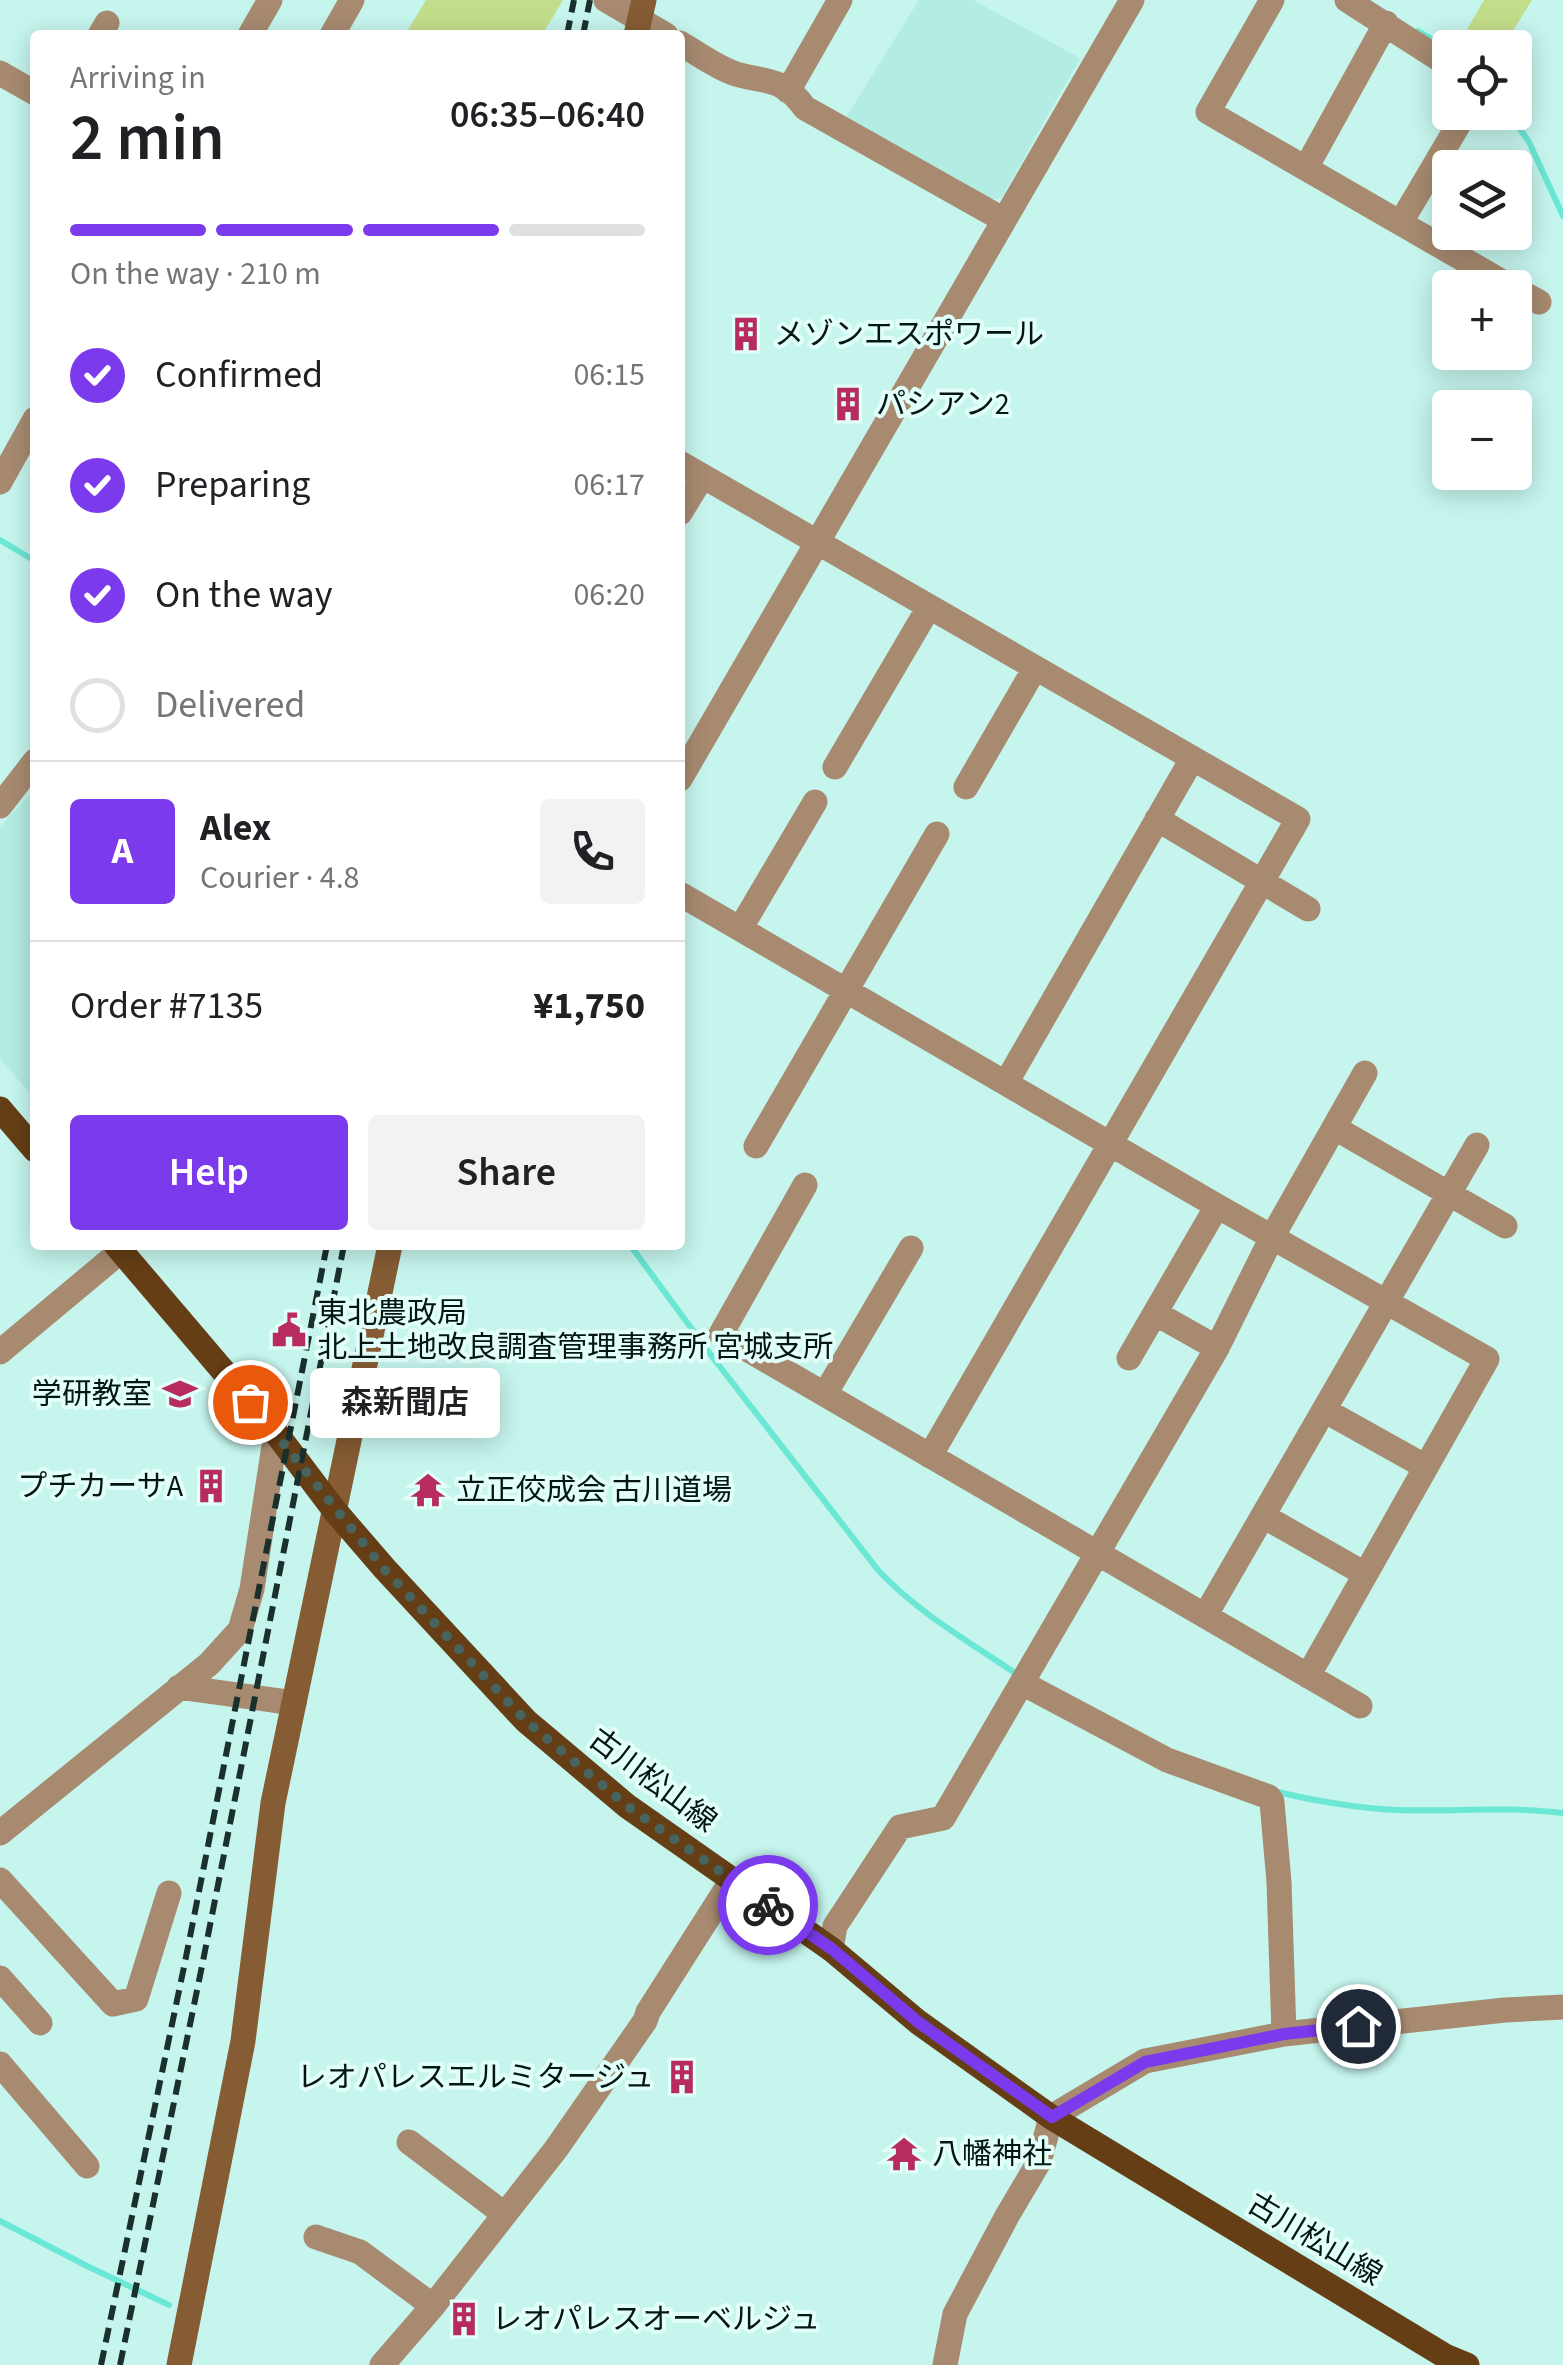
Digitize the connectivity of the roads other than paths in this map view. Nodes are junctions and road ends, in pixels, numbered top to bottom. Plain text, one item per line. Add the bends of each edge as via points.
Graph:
1 (270, 0) edge
2 (352, 0) edge
3 (606, 0) edge
4 (840, 0) edge
5 (1132, 0) edge
6 (1272, 0) edge
7 (1348, 0) edge
8 (640, 18) edge
9 (1386, 23) junction
10 (253, 30) edge
11 (335, 30) edge
12 (685, 46) edge
13 (1432, 54) edge
14 (2, 80) edge
15 (788, 90) junction
16 (30, 91) edge
17 (1456, 130) edge
18 (1306, 168) junction
19 (1004, 220) junction
20 (1402, 222) junction
21 (1483, 270) edge
22 (1532, 298) edge
23 (1538, 302) dead end
24 (30, 429) edge
25 (691, 470) edge
26 (0, 482) edge
27 (816, 542) junction
28 (929, 608) junction
29 (1035, 668) junction
30 (1192, 759) junction
31 (30, 767) edge
32 (834, 767) dead end
33 (685, 771) edge
34 (966, 787) dead end
35 (815, 802) dead end
36 (0, 806) edge
37 (1157, 819) junction
38 (937, 834) dead end
39 (1262, 881) junction
40 (685, 897) edge
41 (1308, 908) dead end
42 (740, 929) junction
43 (846, 990) junction
44 (1366, 1074) dead end
45 (1006, 1083) junction
46 (0, 1109) edge
47 (1335, 1128) junction
48 (30, 1144) edge
49 (1110, 1144) junction
50 (1477, 1145) dead end
51 (756, 1146) dead end
52 (805, 1185) dead end
53 (1449, 1193) junction
54 (1217, 1206) junction
55 (1504, 1226) dead end
56 (1272, 1237) junction
57 (911, 1248) dead end
58 (116, 1250) edge
59 (120, 1250) edge
60 (389, 1250) edge
61 (1386, 1302) junction
62 (1155, 1314) junction
63 (1217, 1348) junction
64 (0, 1352) edge
65 (1129, 1358) dead end
66 (825, 1394) junction
67 (1324, 1410) junction
68 (276, 1433) junction
69 (930, 1456) junction
70 (1426, 1467) junction
71 (335, 1510) junction
72 (1262, 1516) junction
73 (1098, 1554) junction
74 (1365, 1574) junction
75 (1205, 1616) junction
76 (1308, 1676) junction
77 (1022, 1684) junction
78 (179, 1688) junction
79 (294, 1703) junction
80 (1360, 1706) dead end
81 (0, 1832) edge
82 (0, 1880) edge
83 (732, 1880) junction
84 (170, 1893) dead end
85 (832, 1949) junction
86 (0, 1978) edge
87 (1563, 2007) edge
88 (40, 2024) dead end
89 (1284, 2034) junction
90 (0, 2064) edge
91 (1052, 2117) junction
92 (410, 2142) dead end
93 (87, 2166) dead end
94 (504, 2214) junction
95 (316, 2237) dead end
96 (433, 2306) junction
97 (178, 2365) edge
98 (382, 2365) edge
99 (944, 2365) edge
100 (1466, 2365) edge

1 - 10 street
2 - 11 street
3 - 8 street
4 - 15 street
5 - 19 street
6 - 18 street via 1208,112
7 - 9 street
9 - 13 street
9 - 18 street
12 - 15 street via 734,74
14 - 16 street
15 - 19 street via 805,108
17 - 20 street
18 - 20 street
19 - 27 street
20 - 21 street
22 - 23 street
24 - 26 street
25 - 27 street
27 - 28 street
27 - 33 street
28 - 29 street
28 - 32 street
29 - 30 street
29 - 34 street
30 - 37 street
30 - 39 street via 1298,819
31 - 36 street
35 - 42 street
37 - 39 street
37 - 45 street
38 - 43 street
39 - 41 street
39 - 49 street
40 - 42 street
42 - 43 street
43 - 45 street
43 - 51 street
44 - 47 street
45 - 49 street
46 - 48 main road
47 - 53 street
47 - 56 street
49 - 54 street
49 - 69 street
50 - 53 street
52 - 66 street via 721,1334
53 - 55 street
53 - 61 street
54 - 56 street
54 - 62 street
56 - 61 street
56 - 63 street
57 - 66 street
58 - 64 street
59 - 68 main road, 古川松山線
60 - 71 street
61 - 67 street
61 - 70 street via 1487,1359
62 - 63 street
62 - 65 street
63 - 73 street
66 - 69 street
67 - 70 street
67 - 72 street
68 - 71 main road, 古川松山線
68 - 78 street via 240,1630
69 - 73 street
70 - 74 street
71 - 79 street
71 - 83 main road, 古川松山線 via 526,1721 627,1806
72 - 74 street
72 - 75 street
73 - 75 street
73 - 77 street
74 - 76 street
75 - 76 street
76 - 80 street
77 - 85 street via 943,1818 900,1827 834,1926
77 - 89 street via 1167,1760 1269,1797
78 - 79 street
78 - 81 street
79 - 97 street via 273,1803 242,2041
82 - 84 street via 113,2004 136,1999
83 - 85 main road, 古川松山線
83 - 94 street via 645,2020
85 - 91 main road, 古川松山線 via 918,2022
86 - 88 street
87 - 89 street
89 - 91 street via 1145,2062
90 - 93 street
91 - 99 street via 1039,2162 955,2314
91 - 100 main road, 古川松山線
92 - 94 street
94 - 96 street
95 - 96 street via 360,2252
96 - 98 street

